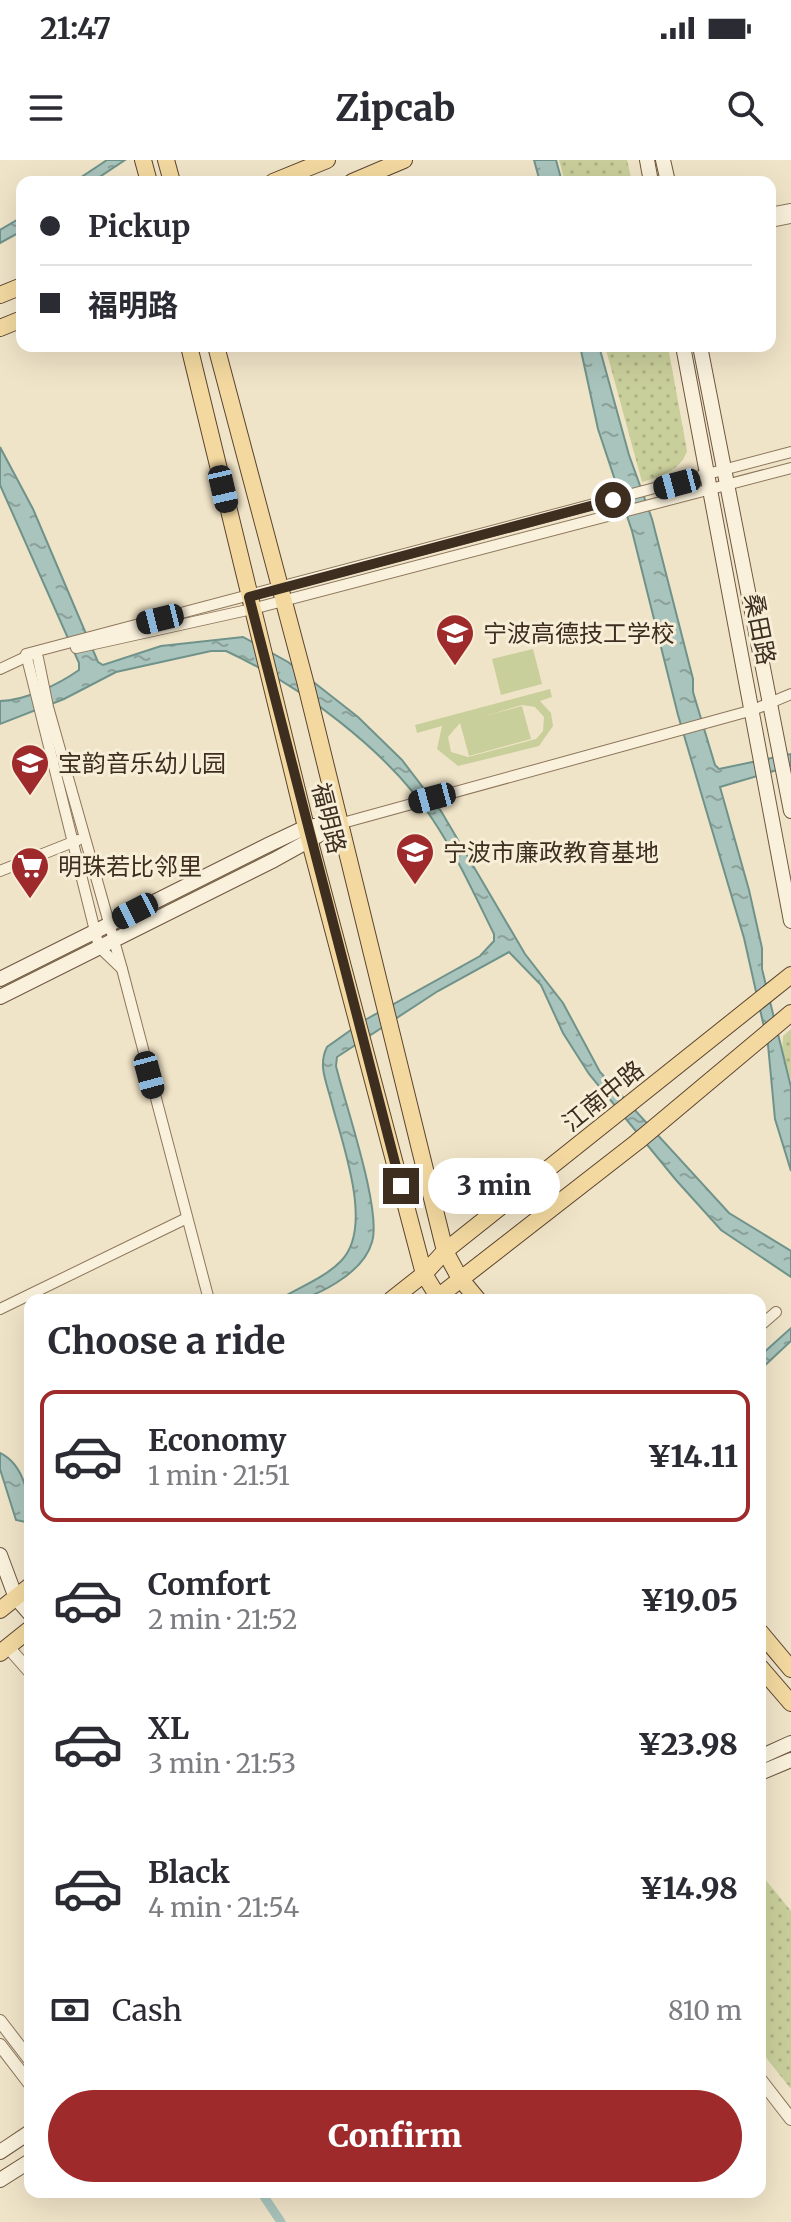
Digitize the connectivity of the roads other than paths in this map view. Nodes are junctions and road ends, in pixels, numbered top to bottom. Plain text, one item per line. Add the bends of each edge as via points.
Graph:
1 (327, 160) edge
2 (404, 160) edge
3 (288, 176) edge
4 (366, 176) edge
5 (190, 352) edge
6 (218, 352) edge
7 (684, 352) edge
8 (701, 352) edge
9 (791, 452) edge
10 (791, 468) edge
11 (726, 478) junction
12 (709, 482) junction
13 (283, 594) junction
14 (250, 603) junction
15 (68, 646) junction
16 (26, 654) junction
17 (38, 658) junction
18 (0, 669) edge
19 (36, 676) junction
20 (791, 694) edge
21 (770, 704) junction
22 (44, 709) junction
23 (753, 710) junction
24 (791, 811) edge
25 (339, 824) junction
26 (308, 834) junction
27 (84, 837) junction
28 (73, 842) junction
29 (0, 871) edge
30 (791, 921) edge
31 (102, 928) junction
32 (106, 944) junction
33 (791, 975) edge
34 (0, 979) edge
35 (0, 997) edge
36 (785, 1018) edge
37 (187, 1218) junction
38 (445, 1251) junction
39 (424, 1274) junction
40 (459, 1277) junction
41 (31, 1294) edge
42 (207, 1294) edge
43 (399, 1294) edge
44 (434, 1294) edge
45 (442, 1294) edge
46 (473, 1294) edge
47 (24, 1297) edge
48 (0, 1309) edge
49 (776, 1312) dead end
50 (766, 1321) edge
51 (0, 1555) edge
52 (24, 1591) edge
53 (16, 1598) junction
54 (24, 1607) edge
55 (0, 1610) edge
56 (24, 1633) edge
57 (766, 1639) edge
58 (3, 1646) edge
59 (24, 1666) edge
60 (791, 1669) edge
61 (766, 1674) edge
62 (791, 1703) edge
63 (791, 1743) edge
64 (766, 1754) edge
65 (791, 1760) edge
66 (766, 1770) edge
67 (0, 2021) edge
68 (2, 2048) edge
69 (24, 2052) edge
70 (24, 2077) edge
71 (766, 2087) edge
72 (791, 2119) edge
73 (24, 2136) edge
74 (0, 2152) edge
75 (24, 2165) edge
76 (0, 2180) edge

1 - 3 main road
2 - 4 main road
5 - 14 main road, 福明路
6 - 13 main road, 福明路
7 - 12 main road, 桑田路
8 - 11 main road, 桑田路
9 - 11 street
10 - 11 street
11 - 12 street
11 - 21 main road, 桑田路
12 - 13 street via 613,500
12 - 13 street via 617,514
12 - 23 main road, 桑田路
13 - 14 street
13 - 25 main road, 福明路
14 - 15 street
14 - 26 main road, 福明路
15 - 16 street
15 - 17 street
16 - 17 street
16 - 18 street
16 - 19 street
17 - 19 street
19 - 22 street
20 - 21 street
21 - 23 street
21 - 24 main road, 桑田路
22 - 27 street
22 - 28 street
23 - 25 street
23 - 30 main road, 桑田路
25 - 26 main road
25 - 38 main road, 福明路
26 - 31 main road
26 - 32 main road
26 - 39 main road, 福明路
27 - 28 street
27 - 31 street
28 - 29 street
28 - 31 street
31 - 32 street
31 - 34 main road
32 - 35 main road
32 - 37 street via 122,969
33 - 38 main road, 江南中路
36 - 40 main road via 637,1142
37 - 41 street
37 - 42 street
38 - 39 main road, 江南中路
38 - 40 main road, 福明路
39 - 43 main road, 江南中路
39 - 44 main road, 福明路
40 - 45 main road
40 - 46 main road, 福明路
47 - 48 street
49 - 50 street
51 - 53 main road
52 - 53 main road
53 - 54 main road
53 - 55 main road
56 - 58 main road
57 - 60 main road
58 - 59 street
61 - 62 main road
63 - 64 main road
65 - 66 main road
67 - 69 street
68 - 70 street
71 - 72 street
73 - 74 main road
75 - 76 main road

